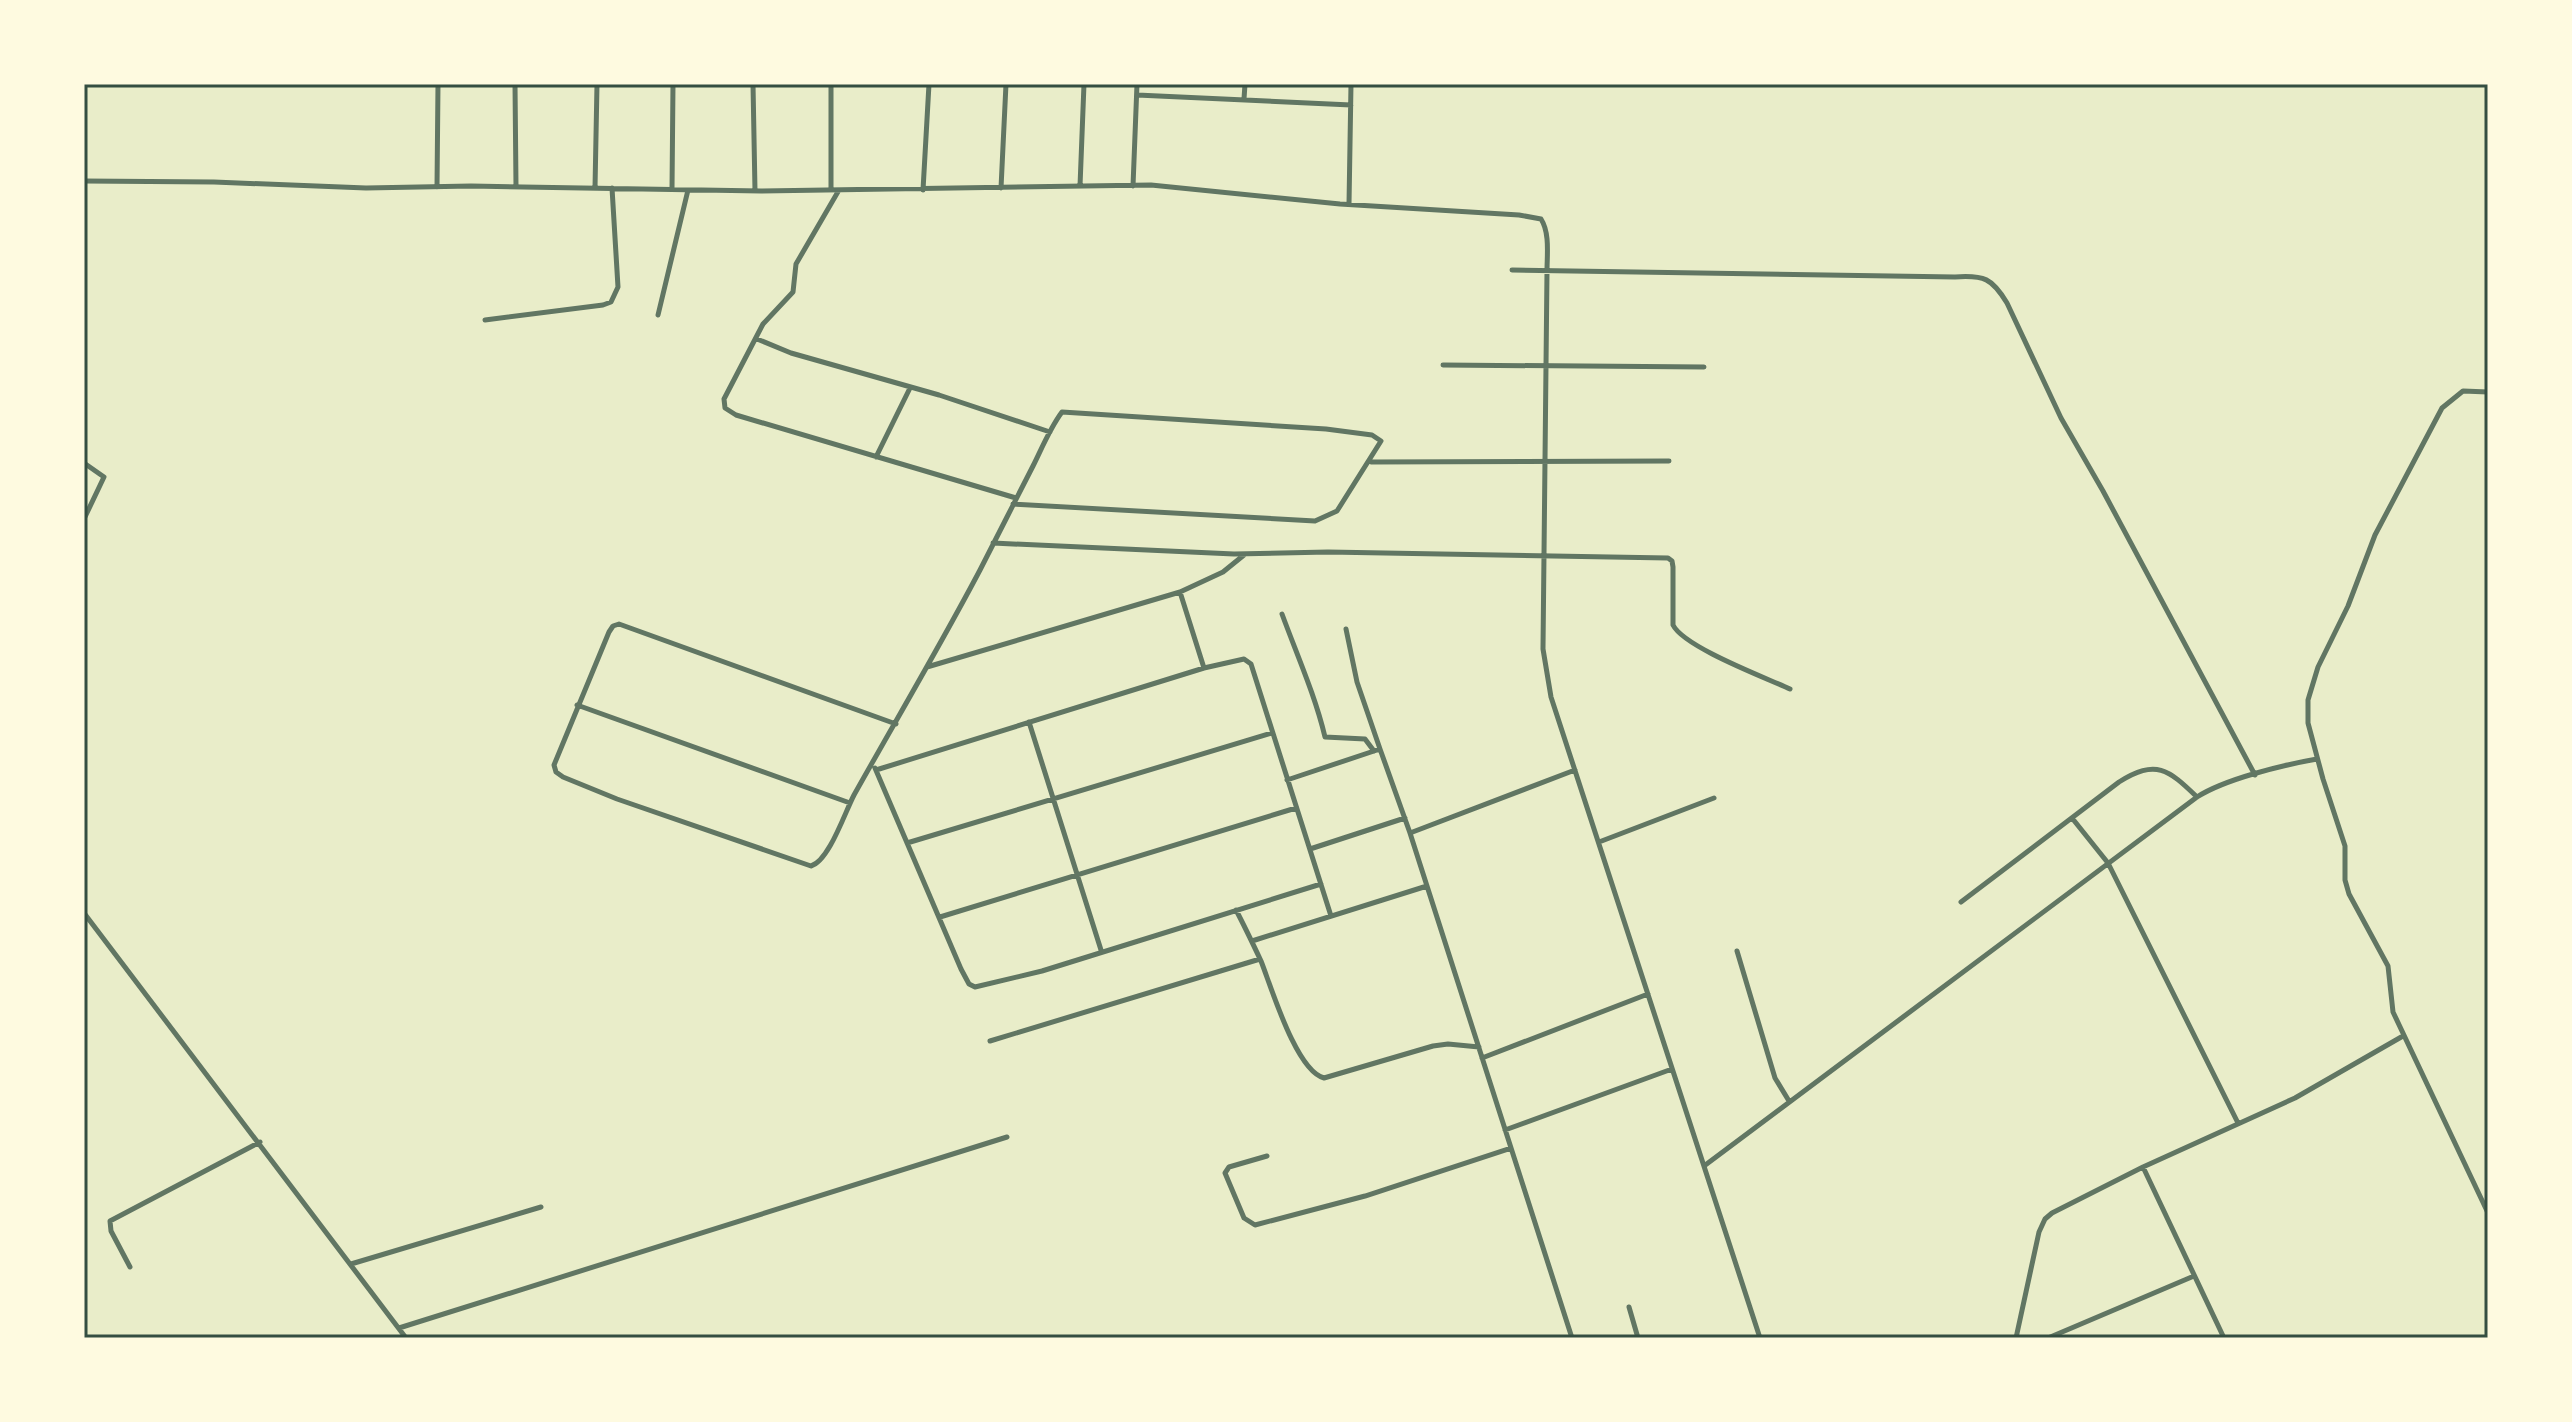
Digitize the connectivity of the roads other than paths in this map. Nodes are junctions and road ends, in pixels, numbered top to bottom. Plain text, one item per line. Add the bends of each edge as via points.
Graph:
1 (438, 84) edge
2 (515, 84) edge
3 (597, 84) edge
4 (673, 84) edge
5 (753, 84) edge
6 (831, 84) edge
7 (929, 84) edge
8 (1006, 84) edge
9 (1084, 84) edge
10 (1137, 84) edge
11 (1245, 84) edge
12 (1351, 84) edge
13 (1137, 95) junction
14 (1244, 99) junction
15 (1351, 105) junction
16 (84, 181) edge
17 (1080, 186) junction
18 (1133, 186) junction
19 (437, 187) junction
20 (516, 187) junction
21 (595, 188) junction
22 (612, 188) junction
23 (1001, 188) junction
24 (672, 189) junction
25 (688, 190) junction
26 (831, 190) junction
27 (839, 190) junction
28 (923, 190) junction
29 (755, 191) junction
30 (1349, 204) junction
31 (1512, 270) dead end
32 (1547, 271) junction
33 (658, 315) dead end
34 (485, 320) dead end
35 (757, 339) junction
36 (1443, 365) dead end
37 (1546, 367) junction
38 (1704, 367) dead end
39 (910, 388) junction
40 (2488, 392) edge
41 (1050, 432) junction
42 (876, 457) junction
43 (1669, 461) dead end
44 (1370, 462) junction
45 (84, 463) edge
46 (1545, 463) junction
47 (1015, 501) junction
48 (84, 519) edge
49 (993, 543) junction
50 (1245, 554) junction
51 (1544, 557) junction
52 (1180, 592) junction
53 (1282, 614) dead end
54 (1346, 629) dead end
55 (926, 668) junction
56 (1204, 668) junction
57 (1790, 689) dead end
58 (577, 705) junction
59 (1029, 722) junction
60 (896, 724) junction
61 (1272, 733) junction
62 (1377, 750) junction
63 (2318, 759) junction
64 (875, 767) junction
65 (1575, 770) junction
66 (2255, 775) junction
67 (1287, 780) junction
68 (2197, 797) junction
69 (1053, 798) junction
70 (1714, 798) dead end
71 (850, 803) junction
72 (1296, 808) junction
73 (1405, 818) junction
74 (2072, 818) junction
75 (1410, 833) junction
76 (1599, 842) junction
77 (907, 843) junction
78 (1310, 849) junction
79 (2108, 863) junction
80 (1077, 875) junction
81 (1321, 884) junction
82 (1427, 886) junction
83 (1961, 902) dead end
84 (1236, 910) junction
85 (84, 913) edge
86 (1331, 916) junction
87 (940, 917) junction
88 (1252, 941) junction
89 (1101, 950) junction
90 (1737, 951) dead end
91 (1260, 959) junction
92 (1648, 994) junction
93 (2403, 1036) junction
94 (990, 1041) dead end
95 (1479, 1047) junction
96 (1482, 1058) junction
97 (1672, 1069) junction
98 (1789, 1101) junction
99 (2238, 1123) junction
100 (1505, 1130) junction
101 (1007, 1137) dead end
102 (260, 1142) junction
103 (1511, 1148) junction
104 (1267, 1156) dead end
105 (1704, 1166) junction
106 (2143, 1167) junction
107 (541, 1207) dead end
108 (2488, 1213) edge
109 (351, 1264) junction
110 (130, 1267) dead end
111 (2194, 1276) junction
112 (1629, 1307) dead end
113 (399, 1328) junction
114 (406, 1338) edge
115 (1572, 1338) edge
116 (1638, 1338) edge
117 (1760, 1338) edge
118 (2016, 1338) edge
119 (2048, 1338) edge
120 (2224, 1338) edge

1 - 19 street
2 - 20 street
3 - 21 street
4 - 24 street
5 - 29 street
6 - 26 street
7 - 28 street
8 - 23 street
9 - 17 street
10 - 13 street
11 - 14 street
12 - 15 street
13 - 14 street
13 - 18 street
14 - 15 street
15 - 30 street
16 - 19 street
17 - 18 street
17 - 23 street
18 - 30 street
19 - 20 street
20 - 21 street
21 - 22 street
22 - 24 street
22 - 34 street via 618,287 611,302
23 - 28 street
24 - 25 street
25 - 29 street
25 - 33 street
26 - 27 street
26 - 29 street
27 - 28 street
27 - 35 street via 796,264 793,292 763,324
30 - 32 street via 1541,219
31 - 32 street
32 - 37 street
32 - 66 street via 1987,279 2007,303 2061,418
35 - 39 street
35 - 42 street via 724,399 725,408
36 - 37 street
37 - 38 street
37 - 46 street
39 - 41 street
39 - 42 street
40 - 63 street via 2463,391 2442,408 2375,535 2308,700
41 - 44 street via 1066,412 1326,429 1379,438
41 - 47 street
42 - 47 street
43 - 46 street
44 - 46 street
44 - 47 street via 1337,511 1315,521
45 - 48 street via 104,477
46 - 51 street
47 - 49 street
49 - 50 street
49 - 55 street
50 - 51 street
50 - 52 street via 1223,572
51 - 57 street via 1668,558 1673,567 1676,632
51 - 65 street via 1543,649 1551,697
52 - 55 street
52 - 56 street
53 - 62 street via 1325,737 1365,739
54 - 62 street
55 - 60 street
56 - 59 street
56 - 61 street via 1248,661
58 - 60 street via 609,632 619,624
58 - 71 street
58 - 71 street via 558,751 556,772 646,809 811,866 821,861
59 - 64 street
59 - 69 street
60 - 64 street
61 - 67 street
61 - 69 street
62 - 67 street
62 - 73 street
63 - 66 street
63 - 93 street via 2345,846 2349,894 2388,966 2393,1012
64 - 71 street
64 - 77 street
65 - 75 street
65 - 76 street
66 - 68 street via 2212,787
67 - 72 street
68 - 74 street via 2166,771 2153,767 2138,770
68 - 79 street
69 - 77 street
69 - 80 street
70 - 76 street
72 - 78 street
72 - 80 street
73 - 75 street
73 - 78 street
74 - 79 street
74 - 83 street
75 - 82 street
76 - 92 street
77 - 87 street
78 - 81 street
79 - 98 street
79 - 99 street
80 - 87 street
80 - 89 street
81 - 84 street
81 - 86 street
82 - 86 street
82 - 95 street
84 - 88 street
84 - 89 street
85 - 102 street
86 - 88 street
87 - 89 street via 961,969 975,987
88 - 91 street
90 - 98 street via 1775,1078
91 - 94 street
91 - 95 street via 1284,1023 1319,1077 1433,1046
92 - 96 street
92 - 97 street
93 - 99 street via 2295,1098
93 - 108 street
95 - 96 street
96 - 100 street
97 - 100 street
97 - 105 street
98 - 105 street
99 - 106 street
100 - 103 street
101 - 113 street
102 - 109 street
102 - 110 street via 110,1221
103 - 104 street via 1255,1225 1244,1218 1225,1173 1229,1167
103 - 115 street
105 - 117 street
106 - 111 street
106 - 118 street via 2045,1219
107 - 109 street
109 - 113 street
111 - 119 street
111 - 120 street
112 - 116 street
113 - 114 street

